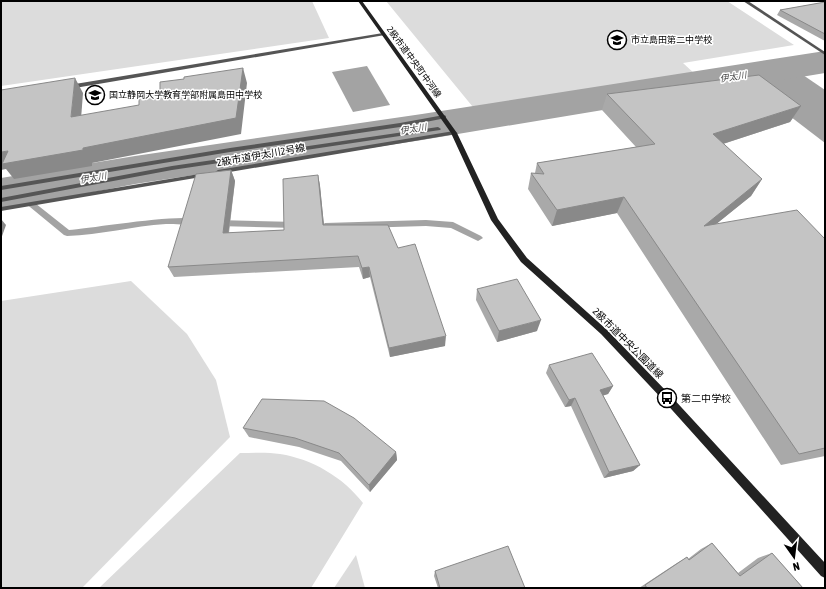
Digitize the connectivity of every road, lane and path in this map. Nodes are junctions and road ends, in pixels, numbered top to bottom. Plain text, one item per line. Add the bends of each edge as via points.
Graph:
1 (360, 1) edge
2 (745, 1) edge
3 (384, 34) junction
4 (825, 54) edge
5 (64, 88) edge
6 (444, 117) junction
7 (438, 129) dead end
8 (454, 133) junction
9 (1, 188) edge
10 (1, 200) edge
11 (1, 209) edge
12 (825, 572) edge

1 - 3 street, 2級市道中央町中河線
2 - 4 street
3 - 5 street
3 - 6 street, 2級市道中央町中河線
6 - 8 street, 2級市道中央町中河線
6 - 9 street
7 - 10 street via 172,168
8 - 11 street, 2級市道伊太川2号線
8 - 12 street, 2級市道中央公園道線 via 495,220 524,260 604,332

